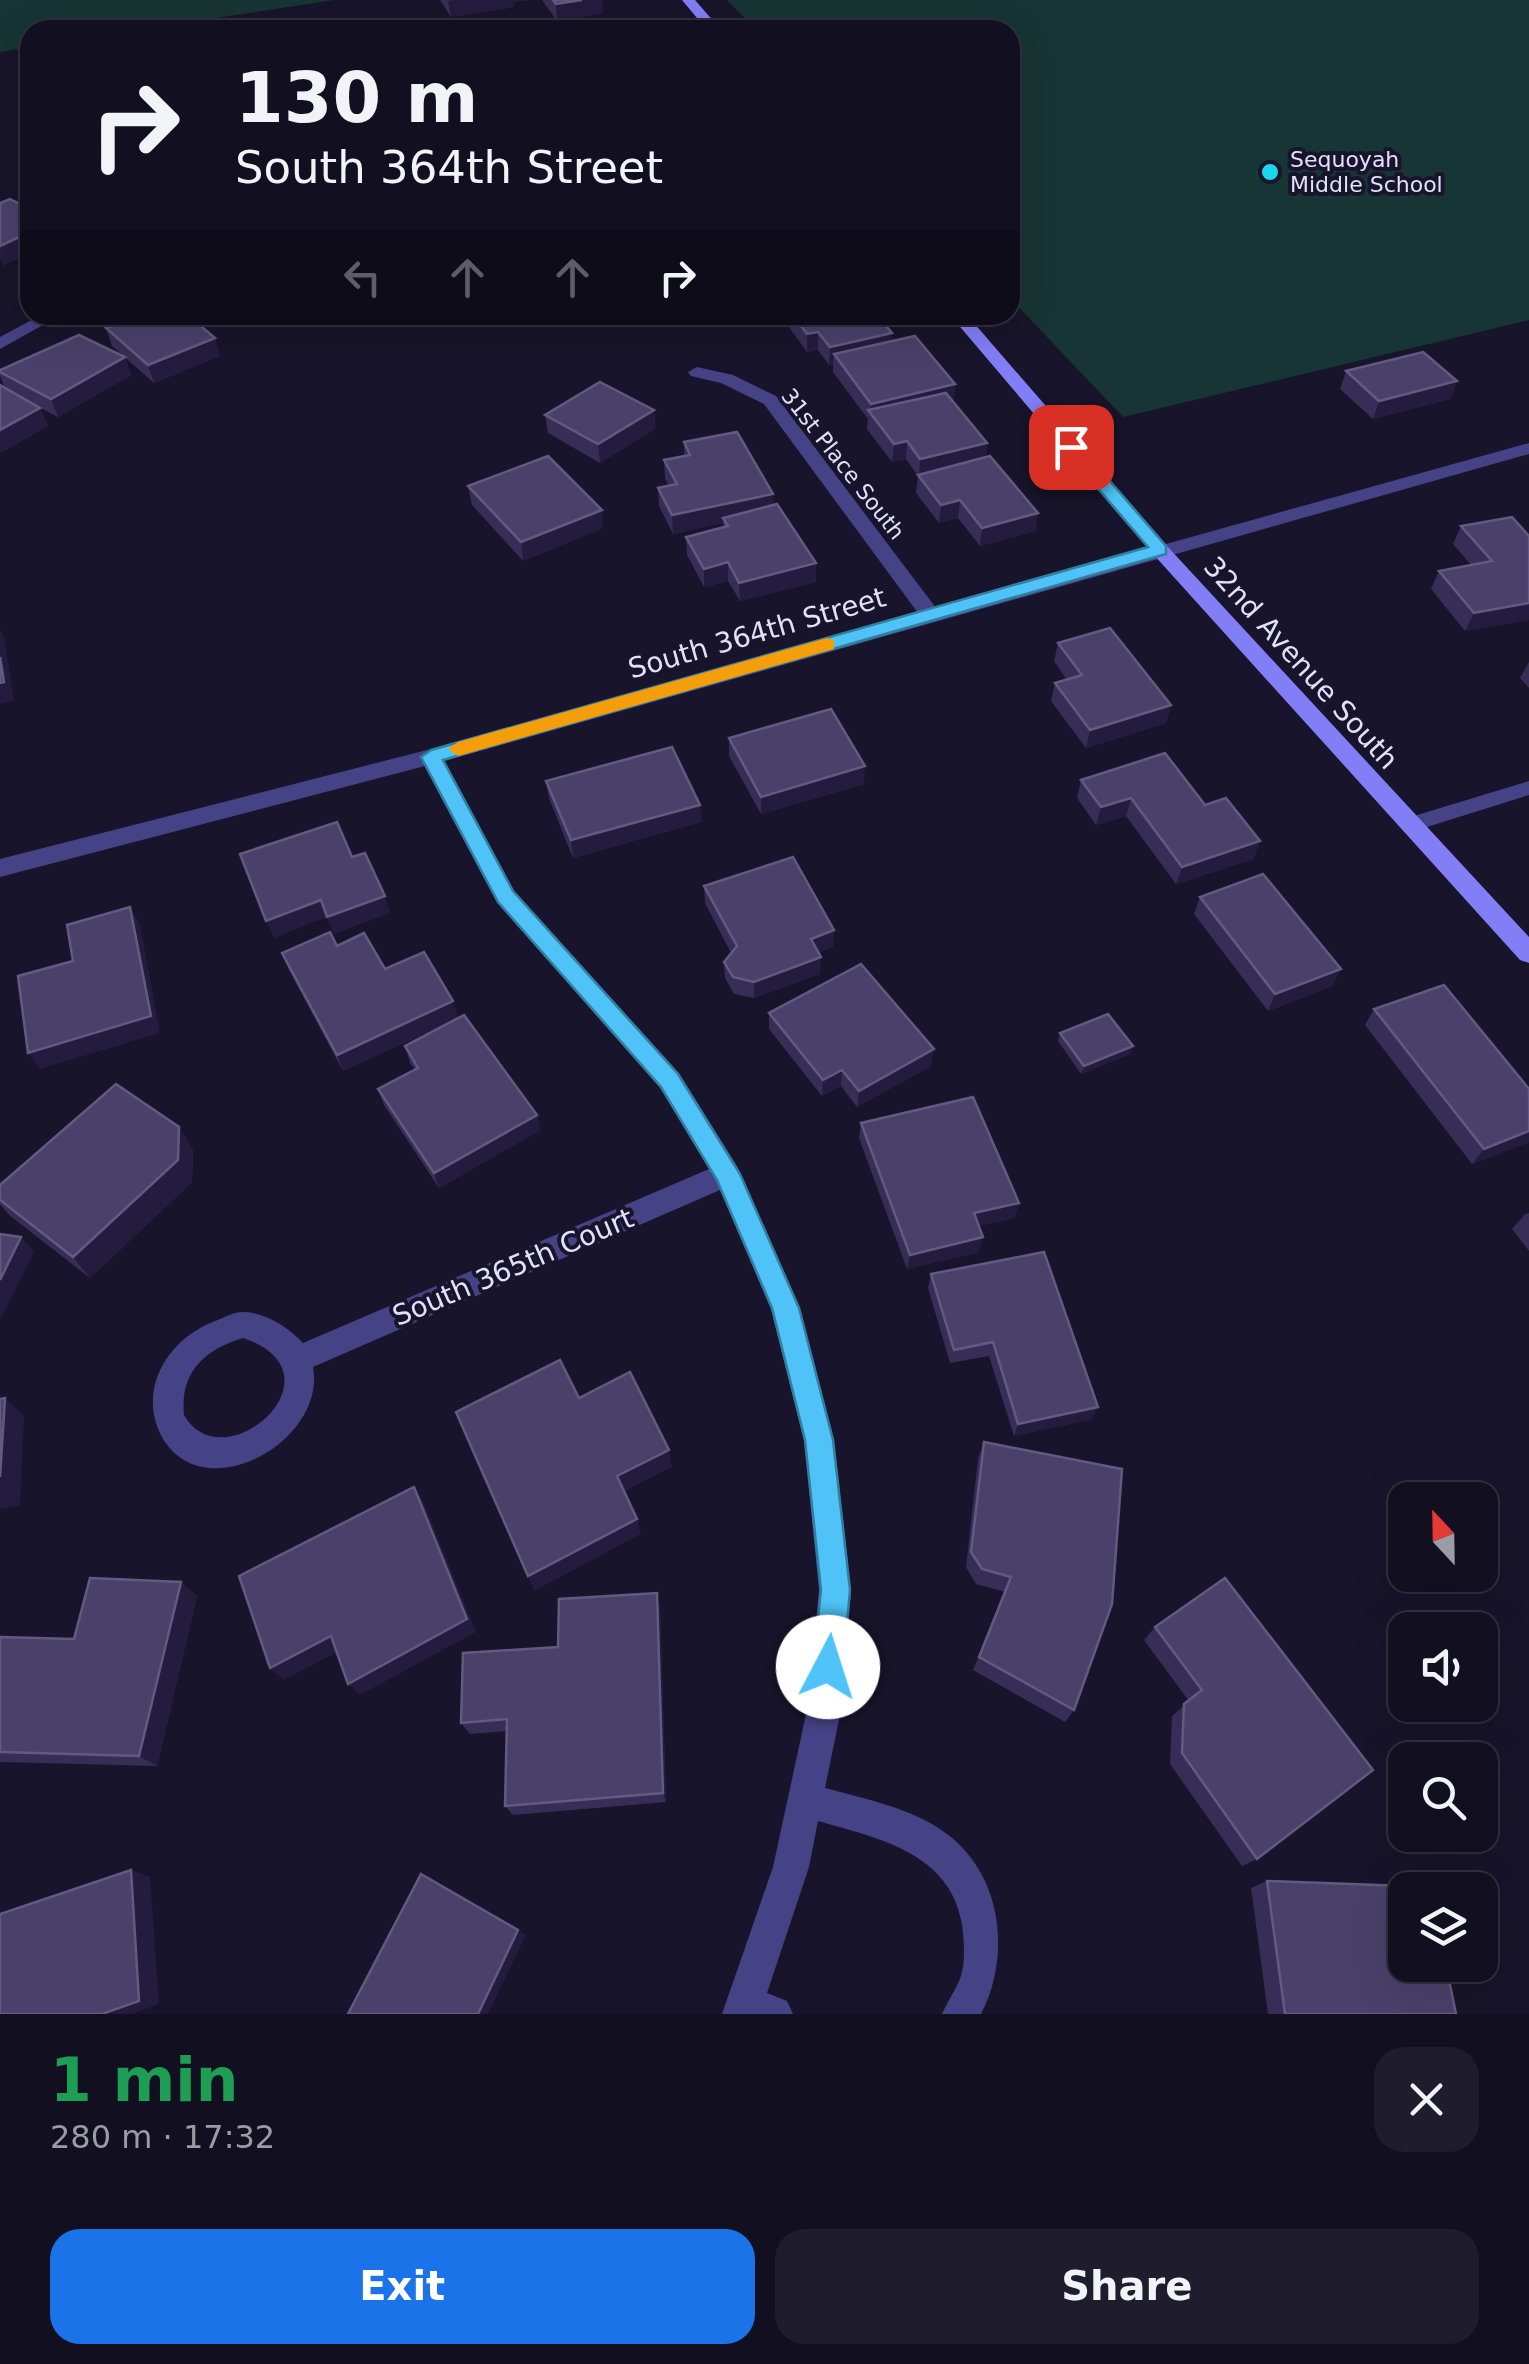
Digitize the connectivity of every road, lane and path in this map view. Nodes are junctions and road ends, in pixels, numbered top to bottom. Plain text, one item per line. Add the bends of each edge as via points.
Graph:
1 (688, 0) edge
2 (705, 20) edge
3 (35, 325) edge
4 (967, 325) edge
5 (0, 344) edge
6 (698, 372) dead end
7 (1529, 448) edge
8 (1160, 550) junction
9 (930, 615) junction
10 (431, 757) junction
11 (1529, 788) edge
12 (1411, 824) junction
13 (0, 868) edge
14 (1529, 953) edge
15 (727, 1174) junction
16 (299, 1359) junction
17 (806, 1800) junction
18 (753, 2011) edge
19 (960, 2014) edge

1 - 2 street
3 - 5 street
4 - 8 street, 32nd Avenue South
6 - 9 street, 31st Place South via 770,400
7 - 8 street, South 364th Street
8 - 9 street, South 364th Street
8 - 12 street, 32nd Avenue South
9 - 10 street, South 364th Street
10 - 13 street, South 364th Street
10 - 15 street via 506,896 670,1080
11 - 12 lane
12 - 14 street, 32nd Avenue South
15 - 16 street, South 365th Court
15 - 17 street via 786,1308 819,1440 836,1590 825,1706
16 - 16 street via 277,1334 243,1325 217,1332 176,1368 168,1416 179,1436 199,1450 252,1446 294,1408
17 - 18 street
17 - 19 street via 918,1835 949,1858 972,1892 982,1935 978,1979

